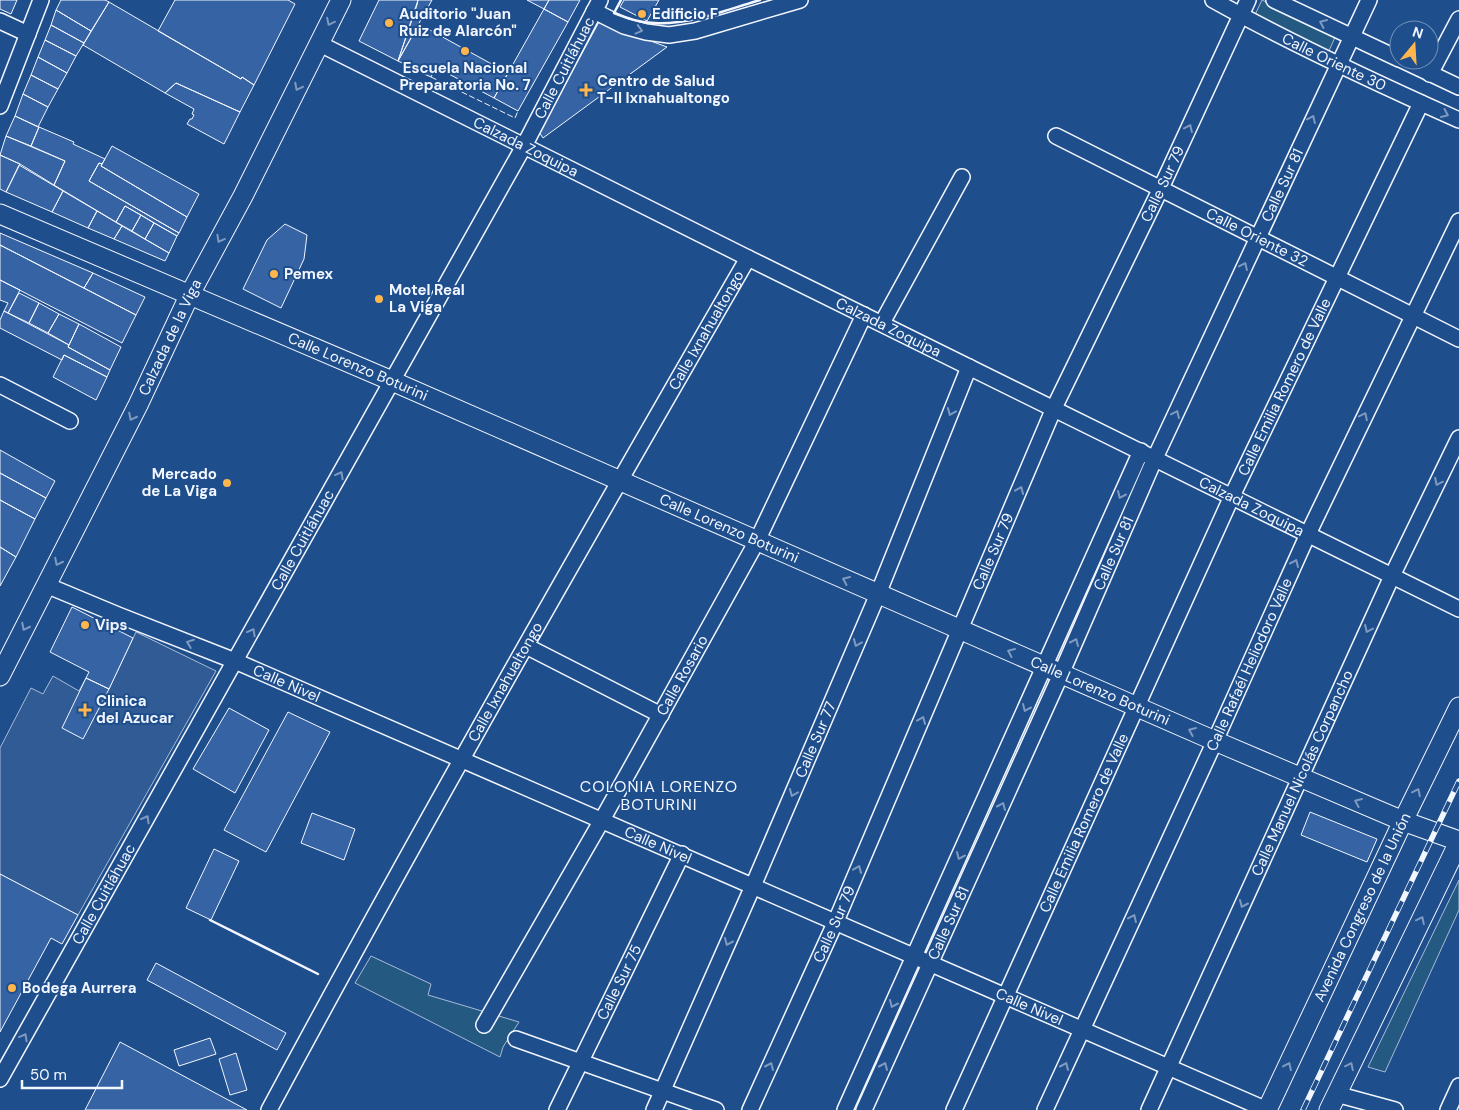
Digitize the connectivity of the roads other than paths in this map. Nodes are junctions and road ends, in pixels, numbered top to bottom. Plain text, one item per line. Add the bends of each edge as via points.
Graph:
1 (41, 0) edge
2 (341, 0) edge
3 (800, 0) edge
4 (1212, 0) edge
5 (1248, 0) edge
6 (1274, 0) edge
7 (1369, 0) edge
8 (597, 5) edge
9 (1240, 16) junction
10 (1459, 19) edge
11 (0, 21) edge
12 (28, 34) junction
13 (1351, 35) junction
14 (320, 44) junction
15 (1389, 54) edge
16 (1338, 64) junction
17 (1422, 70) edge
18 (1430, 74) junction
19 (1459, 88) edge
20 (1421, 103) junction
21 (0, 106) edge
22 (1459, 120) edge
23 (1056, 136) dead end
24 (524, 146) junction
25 (962, 177) dead end
26 (1161, 188) junction
27 (0, 214) edge
28 (1459, 221) edge
29 (1258, 237) junction
30 (748, 258) junction
31 (1337, 277) junction
32 (190, 294) junction
33 (864, 315) junction
34 (1413, 315) junction
35 (882, 323) junction
36 (1459, 338) edge
37 (969, 366) junction
38 (392, 381) junction
39 (0, 385) edge
40 (1054, 408) junction
41 (70, 421) dead end
42 (1459, 438) edge
43 (1141, 451) junction
44 (1155, 458) junction
45 (620, 480) junction
46 (1232, 496) junction
47 (1308, 534) junction
48 (757, 540) junction
49 (1392, 576) junction
50 (46, 584) junction
51 (878, 594) junction
52 (1459, 609) edge
53 (960, 630) junction
54 (526, 646) junction
55 (235, 661) junction
56 (1053, 670) junction
57 (1, 671) edge
58 (1459, 707) edge
59 (1137, 708) junction
60 (661, 715) junction
61 (1215, 741) junction
62 (463, 760) junction
63 (1300, 778) junction
64 (602, 820) junction
65 (1403, 820) junction
66 (1459, 842) edge
67 (682, 854) junction
68 (753, 886) junction
69 (836, 921) junction
70 (915, 956) junction
71 (931, 963) junction
72 (1006, 995) junction
73 (484, 1025) dead end
74 (1082, 1029) junction
75 (516, 1039) dead end
76 (579, 1063) junction
77 (1169, 1067) junction
78 (0, 1080) edge
79 (1459, 1086) edge
80 (662, 1091) junction
81 (1333, 1102) edge
82 (268, 1110) edge
83 (557, 1110) edge
84 (654, 1110) edge
85 (716, 1110) edge
86 (750, 1110) edge
87 (845, 1110) edge
88 (864, 1110) edge
89 (954, 1110) edge
90 (1045, 1110) edge
91 (1149, 1110) edge
92 (1267, 1110) edge
93 (1395, 1110) edge
94 (1448, 1110) edge

1 - 12 street
2 -> 14 main road, Calzada de la Viga
8 -> 3 street via 624,26 669,35 695,31
4 - 9 street, Calle Oriente 30
5 - 9 street, Calle Sur 79
13 -> 6 street, Calle Oriente 30
7 - 13 street, Calle Sur 81
8 - 24 street, Calle Cuitláhuac
9 - 16 street, Calle Oriente 30
26 -> 9 street, Calle Sur 79
10 - 18 street
11 - 12 street
12 - 21 street
13 - 15 street, Calle Oriente 30
13 - 16 street, Calle Sur 81
14 - 24 street, Calzada Zoquipa
14 -> 32 main road, Calzada de la Viga
16 - 20 street, Calle Oriente 30
29 -> 16 street, Calle Sur 81
17 - 18 street, Calle Oriente 30
18 - 19 street, Calle Oriente 30
20 -> 22 street, Calle Oriente 30
20 - 31 street, Calle Emilia Romero de Valle
23 - 26 street, Calle Oriente 32
24 - 30 street, Calzada Zoquipa
24 - 38 street, Calle Cuitláhuac
25 - 35 street
26 - 29 street, Calle Oriente 32
26 - 40 street, Calle Sur 79
27 - 32 main road, Calle Lorenzo Boturini
28 - 34 street, Calle Rafaél Heliodoro Valle
29 - 31 street, Calle Oriente 32
44 -> 29 street, Calle Sur 81
30 - 33 street, Calzada Zoquipa
30 - 45 street, Calle Ixnahualtongo
31 - 34 street, Calle Oriente 32
31 - 46 street, Calle Emilia Romero de Valle
32 - 38 main road, Calle Lorenzo Boturini
32 -> 50 main road, Calzada de la Viga via 134,414
33 - 35 street, Calzada Zoquipa
33 - 48 street, Calle Rosario
34 - 36 street, Calle Oriente 32
47 -> 34 street, Calle Rafaél Heliodoro Valle
35 - 37 street, Calzada Zoquipa
37 - 40 street, Calzada Zoquipa
37 -> 51 street, Calle Sur 77
38 - 45 main road, Calle Lorenzo Boturini
55 -> 38 street, Calle Cuitláhuac
39 - 41 street
40 - 43 street, Calzada Zoquipa
53 -> 40 street, Calle Sur 79
42 -> 49 street, Calle Manuel Nicolás Corpancho
43 - 44 street, Calzada Zoquipa
43 -> 56 street, Calle Sur 81
44 - 46 street, Calzada Zoquipa
56 -> 44 street, Calle Sur 81
45 - 48 main road, Calle Lorenzo Boturini
45 - 54 street, Calle Ixnahualtongo
46 - 47 street, Calzada Zoquipa
46 - 59 street, Calle Emilia Romero de Valle
47 - 49 street, Calzada Zoquipa
61 -> 47 street, Calle Rafaél Heliodoro Valle
51 -> 48 main road, Calle Lorenzo Boturini
48 - 60 street, Calle Rosario
49 - 52 street, Calzada Zoquipa
49 -> 63 street, Calle Manuel Nicolás Corpancho
55 -> 50 street, Calle Nivel
50 -> 57 main road, Calzada de la Viga
51 - 53 main road, Calle Lorenzo Boturini
51 -> 68 street, Calle Sur 77
56 -> 53 main road, Calle Lorenzo Boturini
69 -> 53 street, Calle Sur 79
54 - 60 street
54 - 62 street, Calle Ixnahualtongo
55 - 62 street, Calle Nivel
78 -> 55 street, Calle Cuitláhuac
56 - 59 main road, Calle Lorenzo Boturini
56 -> 70 street, Calle Sur 81
71 -> 56 street, Calle Sur 81
65 -> 58 main road, Avenida Congreso de la Unión
61 -> 59 main road, Calle Lorenzo Boturini
59 - 72 street, Calle Emilia Romero de Valle
60 - 64 street, Calle Rosario
61 - 63 main road, Calle Lorenzo Boturini
74 -> 61 street, Calle Rafaél Heliodoro Valle
62 - 64 street, Calle Nivel
62 - 82 street, Calle Ixnahualtongo
65 -> 63 main road, Calle Lorenzo Boturini
63 -> 77 street, Calle Manuel Nicolás Corpancho
64 - 67 street, Calle Nivel
64 - 73 street, Calle Rosario
65 - 66 main road, Calle Lorenzo Boturini
92 -> 65 main road, Avenida Congreso de la Unión
81 -> 66 main road
67 - 68 street, Calle Nivel
67 - 76 street, Calle Sur 75
68 - 69 street, Calle Nivel
68 -> 80 street, Calle Sur 77
69 - 70 street, Calle Nivel
86 -> 69 street, Calle Sur 79
70 - 71 street, Calle Nivel
70 -> 87 street, Calle Sur 81
71 - 72 street, Calle Nivel
88 -> 71 street, Calle Sur 81
72 - 74 street, Calle Nivel
72 - 89 street, Calle Emilia Romero de Valle
74 - 77 street, Calle Nivel
90 -> 74 street, Calle Rafaél Heliodoro Valle
75 - 76 street
76 - 80 street
76 - 83 street, Calle Sur 75
77 - 91 street, Calle Manuel Nicolás Corpancho
77 - 92 street, Calle Nivel
79 - 94 street
80 - 84 street, Calle Sur 77
80 - 85 street
81 - 93 street

